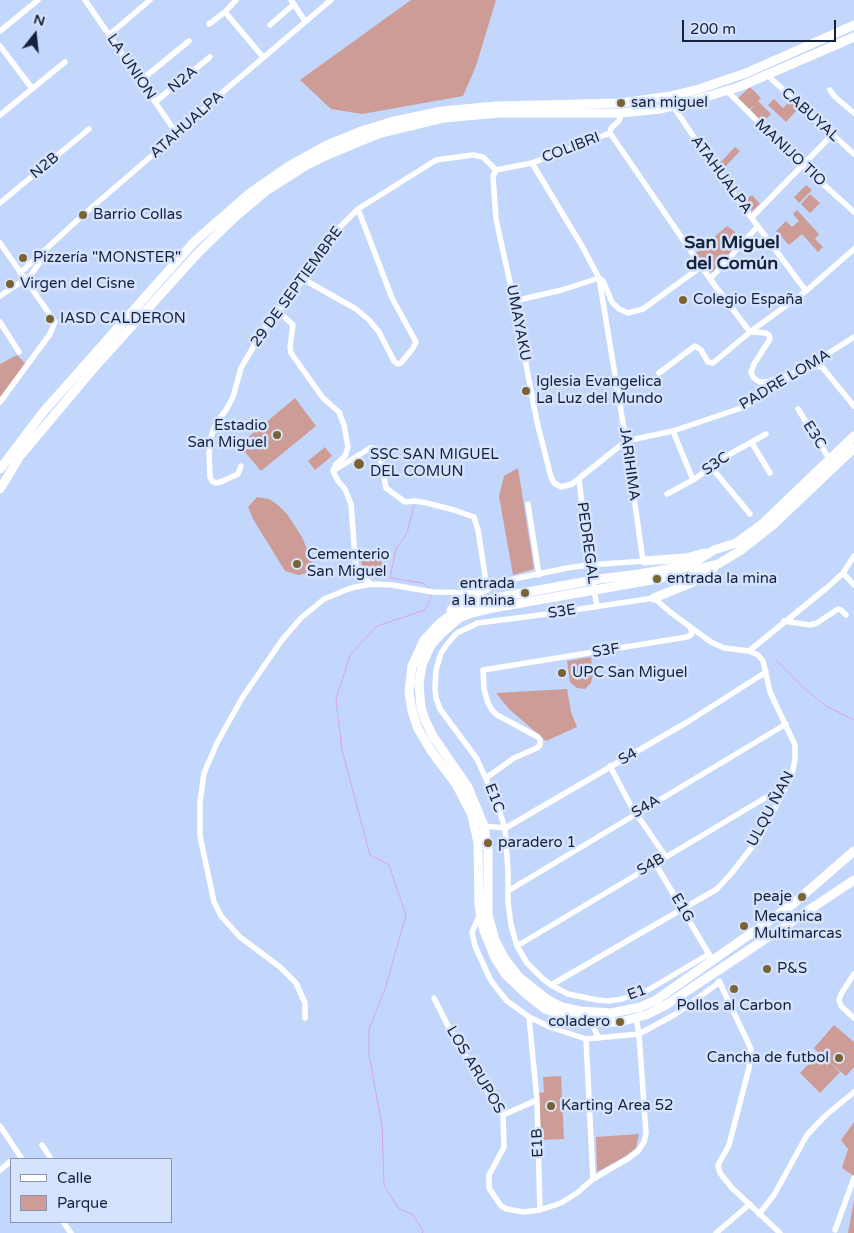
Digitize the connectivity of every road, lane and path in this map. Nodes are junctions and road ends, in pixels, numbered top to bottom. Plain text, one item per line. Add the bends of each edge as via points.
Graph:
1 (38, 0) edge
2 (85, 0) edge
3 (150, 0) edge
4 (236, 0) edge
5 (331, 0) edge
6 (292, 2) edge
7 (225, 12) junction
8 (305, 21) junction
9 (209, 24) dead end
10 (270, 25) dead end
11 (854, 25) edge
12 (0, 31) edge
13 (109, 35) junction
14 (854, 37) edge
15 (188, 41) dead end
16 (0, 46) edge
17 (210, 57) dead end
18 (263, 57) junction
19 (64, 62) dead end
20 (767, 75) junction
21 (140, 81) junction
22 (31, 87) dead end
23 (830, 90) dead end
24 (727, 91) junction
25 (155, 102) junction
26 (672, 106) junction
27 (621, 113) junction
28 (854, 114) edge
29 (0, 115) edge
30 (89, 129) dead end
31 (610, 133) junction
32 (178, 134) junction
33 (832, 135) junction
34 (854, 154) edge
35 (532, 163) junction
36 (802, 165) junction
37 (496, 170) junction
38 (0, 203) edge
39 (358, 209) junction
40 (854, 212) edge
41 (752, 217) junction
42 (758, 226) junction
43 (0, 243) edge
44 (854, 249) edge
45 (43, 251) junction
46 (702, 266) junction
47 (20, 272) junction
48 (599, 278) junction
49 (303, 279) junction
50 (710, 279) junction
51 (25, 280) junction
52 (806, 291) junction
53 (0, 296) edge
54 (514, 302) junction
55 (277, 310) junction
56 (0, 322) edge
57 (750, 332) junction
58 (854, 337) edge
59 (19, 352) dead end
60 (800, 370) junction
61 (659, 373) dead end
62 (0, 402) edge
63 (854, 406) edge
64 (798, 409) dead end
65 (673, 431) junction
66 (766, 434) dead end
67 (854, 436) edge
68 (626, 442) junction
69 (752, 442) junction
70 (854, 448) edge
71 (830, 460) junction
72 (240, 466) dead end
73 (711, 467) junction
74 (0, 469) edge
75 (333, 471) junction
76 (770, 474) dead end
77 (579, 479) junction
78 (693, 480) junction
79 (0, 489) edge
80 (667, 494) dead end
81 (528, 504) dead end
82 (750, 514) dead end
83 (714, 550) junction
84 (854, 556) edge
85 (643, 562) junction
86 (718, 564) junction
87 (590, 566) junction
88 (843, 573) junction
89 (539, 574) junction
90 (370, 584) junction
91 (854, 585) edge
92 (487, 588) junction
93 (474, 593) junction
94 (654, 598) junction
95 (596, 604) junction
96 (846, 616) dead end
97 (446, 618) junction
98 (784, 621) junction
99 (470, 625) joint
100 (690, 627) junction
101 (748, 651) junction
102 (766, 672) junction
103 (786, 724) junction
104 (610, 766) junction
105 (486, 778) junction
106 (787, 785) junction
107 (636, 813) junction
108 (484, 826) junction
109 (505, 828) junction
110 (854, 851) edge
111 (666, 857) junction
112 (655, 863) junction
113 (854, 880) edge
114 (508, 891) junction
115 (683, 909) junction
116 (481, 912) junction
117 (516, 946) junction
118 (711, 958) junction
119 (714, 973) junction
120 (854, 974) edge
121 (720, 982) junction
122 (551, 985) junction
123 (434, 998) dead end
124 (529, 1017) junction
125 (305, 1018) dead end
126 (636, 1018) junction
127 (854, 1018) edge
128 (591, 1022) junction
129 (639, 1034) junction
130 (598, 1038) junction
131 (586, 1039) junction
132 (854, 1092) edge
133 (537, 1100) junction
134 (503, 1115) junction
135 (0, 1126) edge
136 (42, 1145) dead end
137 (21, 1157) edge
138 (50, 1158) edge
139 (10, 1162) edge
140 (0, 1170) edge
141 (593, 1178) junction
142 (854, 1178) edge
143 (750, 1204) junction
144 (540, 1210) junction
145 (760, 1214) junction
146 (835, 1230) dead end
147 (716, 1233) edge
148 (780, 1233) edge

1 - 12 street
2 - 13 street, LA UNION
3 - 13 street
4 - 7 street
5 - 8 street, ATAHUALPA
6 - 8 street
6 - 10 street
7 - 9 street
7 - 18 street
8 - 18 street, ATAHUALPA
11 - 74 highway via 746,73 671,96 621,103 496,106 442,111 394,121 327,145 250,192 194,242 44,411
13 - 21 street, LA UNION
14 - 20 highway
15 - 21 street
16 - 22 street
17 - 25 street, N2A
18 - 32 street, ATAHUALPA
19 - 29 street
20 - 24 highway
20 - 33 street, CABUYAL
21 - 25 street, LA UNION
23 - 28 street
24 - 26 highway
24 - 36 street, MANIJO TIO
25 - 32 street, LA UNION
26 - 27 highway
26 - 41 street, ATAHUALPA
27 - 31 street
27 - 79 highway via 500,113 429,121 378,134 332,153 286,178 244,208 199,252 93,369 20,456
30 - 38 street, N2B
31 - 35 street, COLIBRI
31 - 46 street
32 - 45 street, ATAHUALPA
33 - 34 street, CABUYAL
33 - 36 street
35 - 37 street
35 - 48 street
36 - 40 street, MANIJO TIO
36 - 41 street
37 - 39 street, 29 DE SEPTIEMBRE via 483,158 473,155 436,160
37 - 54 street, UMAYAKU via 493,176 496,219
39 - 49 street, 29 DE SEPTIEMBRE via 335,232
39 - 49 street via 392,298 416,342 413,348 398,364 380,332 369,320
41 - 42 street, ATAHUALPA
42 - 50 street
42 - 52 street, ATAHUALPA
43 - 47 street
44 - 52 street
45 - 47 street, ATAHUALPA
45 - 51 street, ATAHUALPA via 40,262
46 - 48 street via 643,309 628,313 619,310 612,302
46 - 50 street
47 - 51 street
48 - 54 street
48 - 68 street, JARIHIMA
49 - 55 street, 29 DE SEPTIEMBRE
50 - 57 street
51 - 53 street, ATAHUALPA
51 - 62 street via 54,324
52 - 57 street
54 - 77 street, UMAYAKU via 551,477 561,487
55 - 72 street, 29 DE SEPTIEMBRE via 241,368 233,397 211,437 212,481 223,481 238,474
55 - 75 street via 293,325 291,353 323,398 339,412 344,425 348,447
56 - 59 street
57 - 60 street via 766,333 770,340 751,372 759,382
57 - 61 street via 713,363 708,362 695,346
58 - 60 street, PADRE LOMA
60 - 63 street via 822,367
60 - 65 street, PADRE LOMA via 744,407
64 - 71 street, E3C
65 - 68 street, PADRE LOMA
65 - 78 street
66 - 69 street, S3C
67 - 71 highway
68 - 77 street
68 - 85 street, JARIHIMA
69 - 73 street, S3C
69 - 76 street
70 - 86 highway via 773,525
71 - 83 highway via 761,525 736,542
73 - 78 street, S3C
73 - 82 street
75 - 90 street via 352,504 356,571
75 - 92 street via 370,448 376,448 386,488 405,502 427,503 474,517
77 - 87 street, PEDREGAL
78 - 80 street, S3C
81 - 89 street
83 - 85 highway via 686,558
83 - 97 highway via 684,566 495,598 467,606
84 - 88 street
85 - 87 street
86 - 94 highway via 691,583
86 - 108 highway via 657,579 479,611 459,618 436,638 419,674 421,708 433,736 468,786
87 - 89 street
87 - 95 street, PEDREGAL
88 - 91 street
88 - 98 street
89 - 92 street
90 - 93 street via 441,593
90 - 125 street via 324,599 282,640 242,698 217,743 201,788 200,836 214,902 221,916 240,937 296,983 305,1003
92 - 93 highway
93 - 97 highway via 457,604
94 - 95 street, S3E
94 - 100 street
95 - 99 street, S3E
96 - 98 street via 838,609 810,625
97 - 116 highway via 429,633 416,656 409,681 410,702 423,737 456,784 472,815 478,843
98 - 101 street
99 - 105 street, E1C via 457,633 441,653 435,688 440,710 477,758
100 - 101 street via 724,648
100 - 105 street, S3F via 691,635 675,640 483,670 484,689 492,710 540,740 537,748 514,758
101 - 102 street, ULQU ÑAN via 758,655
102 - 103 street, ULQU ÑAN via 770,692
102 - 104 street, S4
103 - 106 street, ULQU ÑAN via 795,745 795,760
103 - 107 street, S4A
104 - 107 street
104 - 109 street, S4
105 - 109 street, E1C
106 - 111 street, S4B
106 - 115 street, ULQU ÑAN via 760,837 730,875 716,889
107 - 111 street
107 - 114 street, S4A
108 - 109 street
108 - 118 highway via 488,850 488,915 495,940 518,977 548,1000 580,1011 625,1011 656,1000
109 - 114 street, E1C
110 - 118 highway via 798,900
111 - 112 street, S4B
112 - 115 street, E1G
112 - 117 street, S4B
113 - 119 highway
114 - 117 street, E1C
115 - 118 street, E1G
115 - 122 street, ULQU ÑAN
116 - 124 street via 472,932 482,963 498,990
116 - 128 highway via 488,942 506,975 545,1009
117 - 122 street, E1C via 526,963
118 - 122 street, E1 via 648,990 622,999 581,997
119 - 121 street
119 - 126 highway via 666,1004
120 - 127 street via 839,1000
121 - 129 street via 674,1015
121 - 143 street via 751,1049 729,1145 718,1165 720,1173
123 - 134 street, LOS ARUPOS
124 - 131 street
124 - 133 street, E1B
126 - 128 highway via 620,1022
126 - 129 street, LOS ARUPOS
128 - 130 street
129 - 130 street
129 - 141 street, LOS ARUPOS via 644,1142 629,1158
130 - 131 street
131 - 141 street
132 - 145 street via 807,1135
133 - 134 street
133 - 144 street, E1B
134 - 144 street, LOS ARUPOS via 504,1147 489,1175 489,1188 507,1209 523,1212
135 - 137 street
136 - 138 street
139 - 140 street
141 - 144 street, LOS ARUPOS via 561,1203
142 - 146 street
143 - 145 street
143 - 147 street
145 - 148 street

